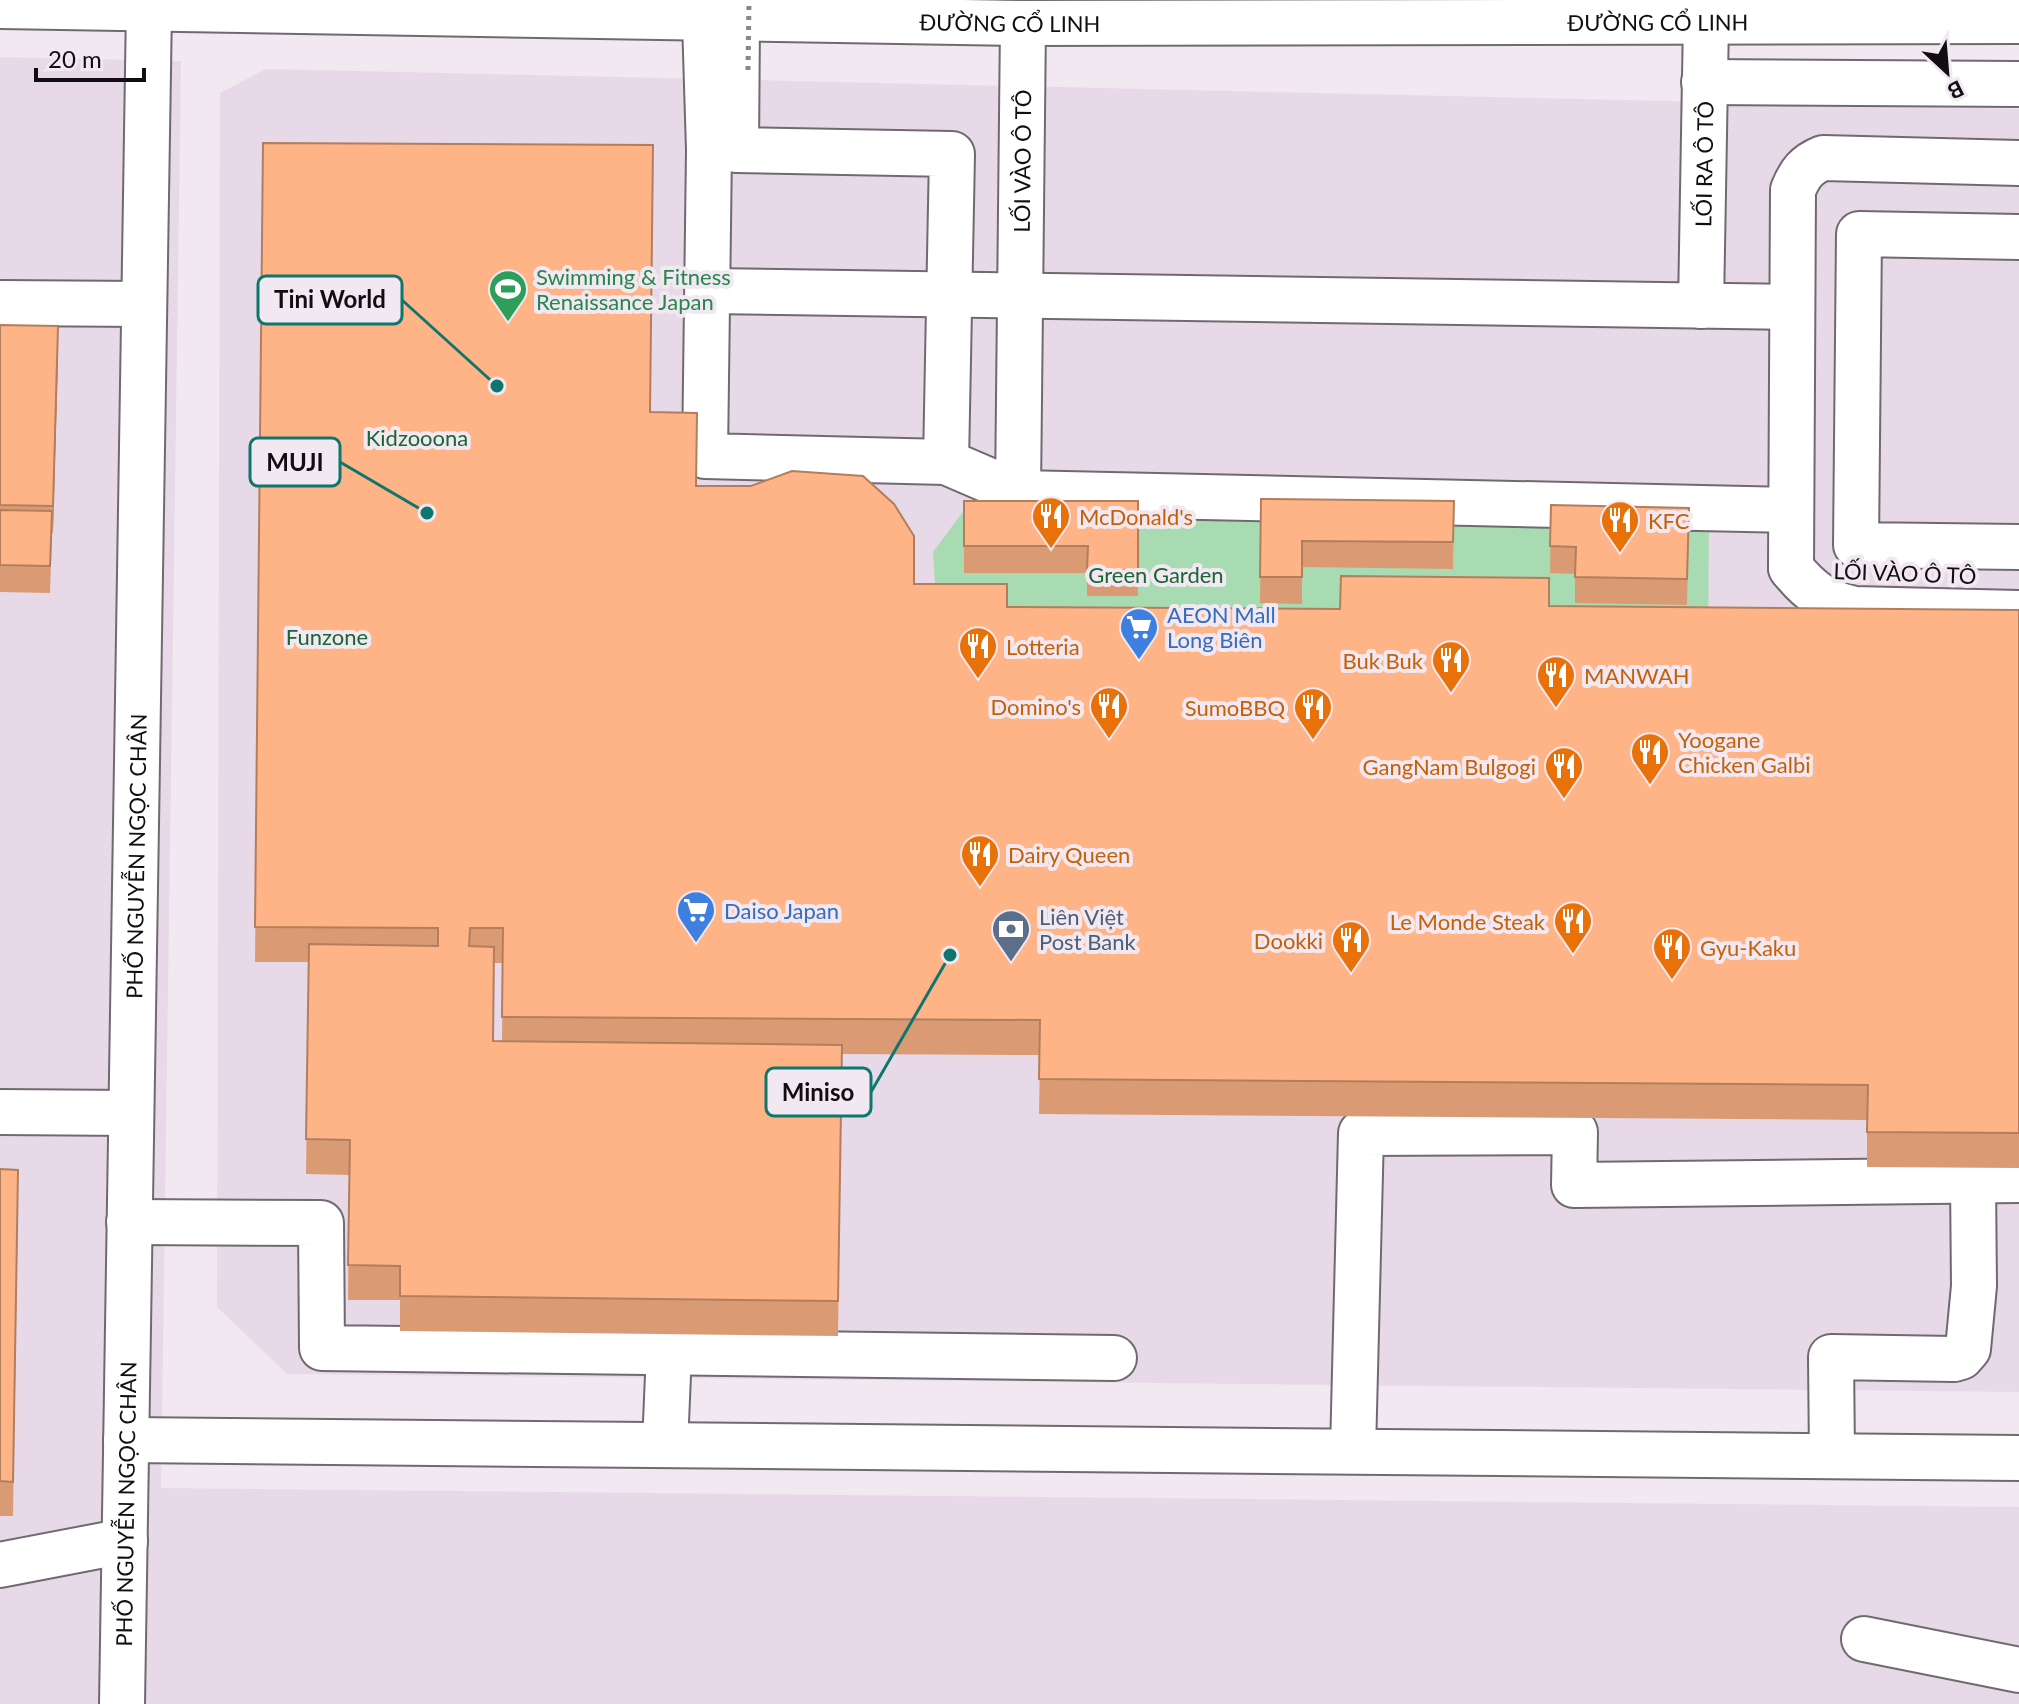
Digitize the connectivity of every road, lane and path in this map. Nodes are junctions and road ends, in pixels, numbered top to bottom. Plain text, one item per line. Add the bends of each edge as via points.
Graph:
1 (1416, 0) edge
2 (0, 6) edge
3 (149, 8) junction
4 (730, 13) edge
5 (1331, 20) junction
6 (1706, 20) junction
7 (2019, 21) edge
8 (1023, 23) junction
9 (748, 70) dead end
10 (1704, 82) junction
11 (2019, 84) edge
12 (2019, 163) edge
13 (2019, 237) edge
14 (708, 291) junction
15 (949, 296) junction
16 (1020, 298) junction
17 (0, 303) edge
18 (144, 304) junction
19 (1701, 306) junction
20 (1791, 307) junction
21 (946, 462) junction
22 (1018, 493) junction
23 (1791, 510) junction
24 (2019, 547) edge
25 (1791, 568) junction
26 (2019, 577) edge
27 (2019, 613) edge
28 (0, 1112) edge
29 (131, 1113) junction
30 (1973, 1180) junction
31 (2019, 1180) edge
32 (129, 1222) junction
33 (669, 1352) junction
34 (1114, 1358) dead end
35 (126, 1440) junction
36 (665, 1445) junction
37 (1353, 1451) junction
38 (1832, 1456) junction
39 (2019, 1458) edge
40 (125, 1541) junction
41 (0, 1565) edge
42 (1864, 1639) dead end
43 (2019, 1670) edge
44 (122, 1704) edge

1 - 5 street
2 - 3 street, ĐƯỜNG CỔ LINH
3 - 4 street, ĐƯỜNG CỔ LINH
3 - 18 street, PHỐ NGUYỄN NGỌC CHÂN
4 - 8 street, ĐƯỜNG CỔ LINH
4 - 9 path, bridge
4 - 14 street via 709,150
4 - 15 street via 736,150 952,154
5 - 6 street, ĐƯỜNG CỔ LINH
5 - 8 street, ĐƯỜNG CỔ LINH
6 - 7 street, ĐƯỜNG CỔ LINH
6 - 10 street, LỐI RA Ô TÔ
8 - 16 street, LỐI VÀO Ô TÔ
10 - 11 street
10 - 19 street, LỐI RA Ô TÔ
12 - 20 street via 1823,158 1809,164 1793,190
13 - 24 street via 1859,234 1856,545
14 - 15 street
14 - 21 street via 705,456
15 - 16 street
15 - 21 street
16 - 19 street
16 - 22 street, LỐI VÀO Ô TÔ
17 - 18 street
18 - 29 street, PHỐ NGUYỄN NGỌC CHÂN
19 - 20 street
20 - 23 street
21 - 22 street
22 - 23 street
23 - 25 street
25 - 26 street, LỐI VÀO Ô TÔ
25 - 27 street via 1819,597 1854,609
28 - 29 street
29 - 32 street, PHỐ NGUYỄN NGỌC CHÂN
30 - 31 street
30 - 37 street via 1574,1185 1575,1132 1361,1133
30 - 38 street via 1974,1286 1968,1349 1954,1359 1831,1357
32 - 33 street via 321,1223 322,1348
32 - 35 street, PHỐ NGUYỄN NGỌC CHÂN
33 - 34 street
33 - 36 street
35 - 36 street
35 - 40 street, PHỐ NGUYỄN NGỌC CHÂN
36 - 37 street
37 - 38 street
38 - 39 street
40 - 41 street
40 - 44 street, PHỐ NGUYỄN NGỌC CHÂN
42 - 43 street

